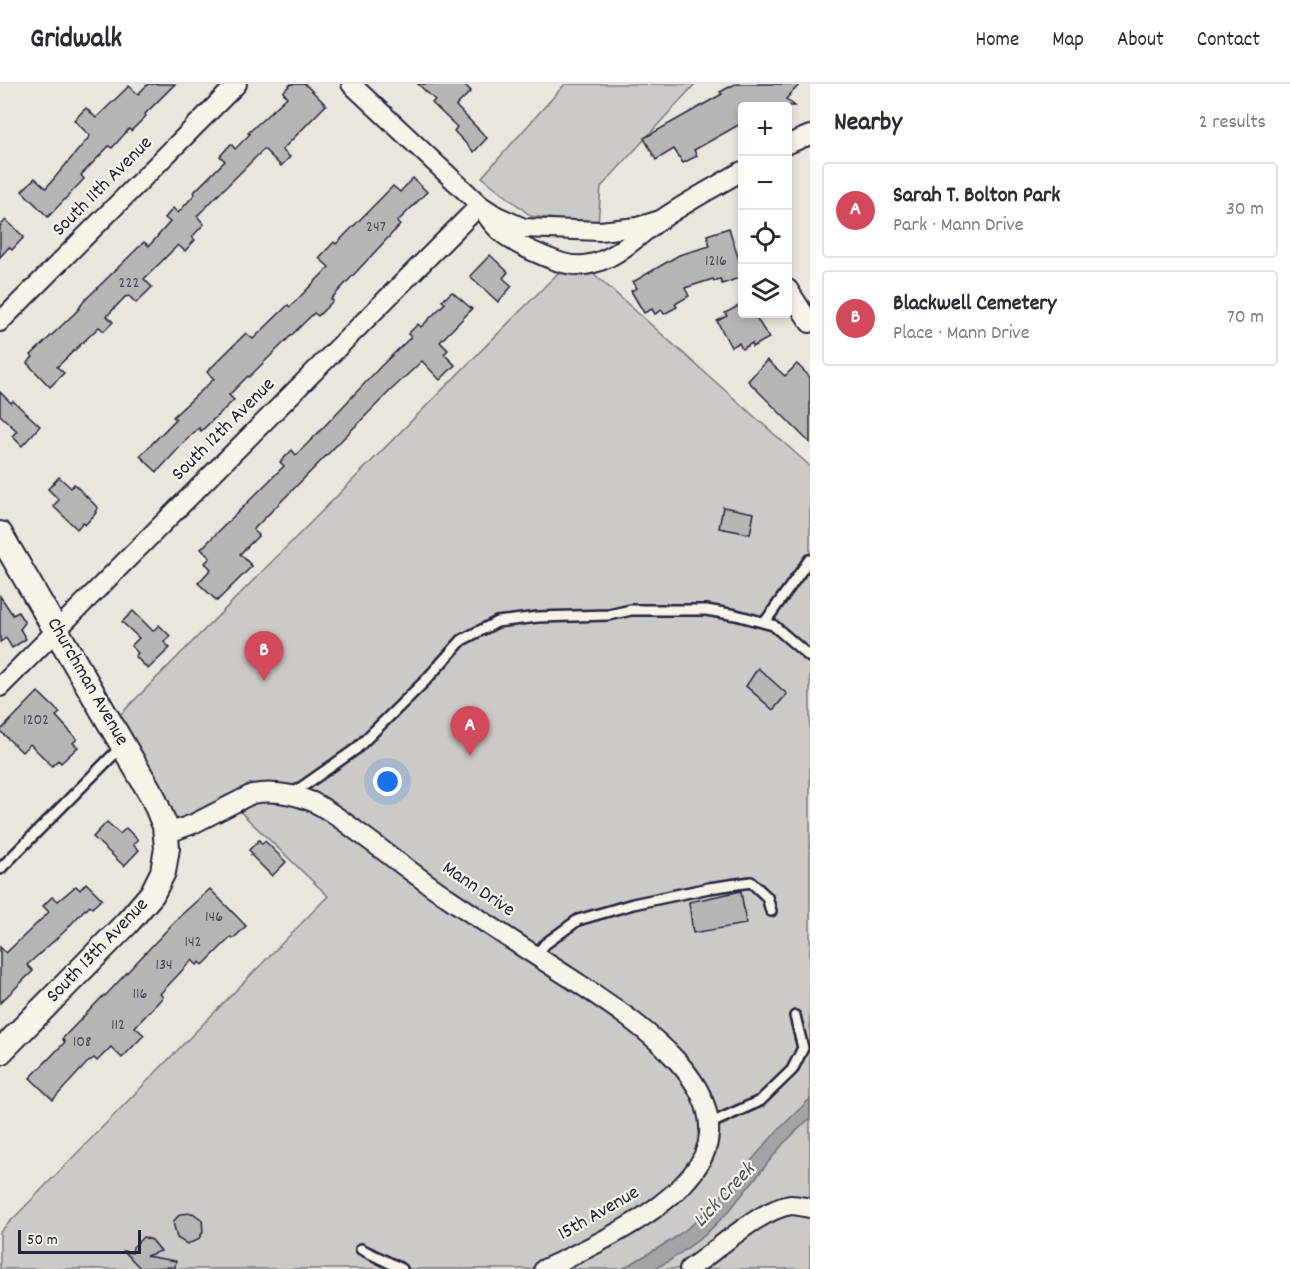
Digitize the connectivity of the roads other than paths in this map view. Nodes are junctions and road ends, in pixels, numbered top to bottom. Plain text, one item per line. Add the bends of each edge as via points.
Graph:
1 (237, 84) edge
2 (351, 84) edge
3 (810, 135) edge
4 (792, 142) edge
5 (738, 173) edge
6 (480, 205) junction
7 (660, 220) junction
8 (792, 295) edge
9 (0, 322) edge
10 (810, 323) edge
11 (0, 534) edge
12 (809, 560) edge
13 (765, 622) junction
14 (56, 630) junction
15 (810, 657) edge
16 (0, 687) edge
17 (123, 745) junction
18 (291, 795) junction
19 (166, 834) junction
20 (0, 869) edge
21 (771, 911) dead end
22 (537, 956) junction
23 (795, 1016) dead end
24 (0, 1052) edge
25 (709, 1129) junction
26 (803, 1206) edge
27 (361, 1249) dead end
28 (402, 1269) edge
29 (544, 1269) edge
30 (688, 1269) edge

1 - 9 street, South 11th Avenue
2 - 6 street
3 - 4 street
5 - 7 street
6 - 7 street via 524,228 600,231
6 - 7 street via 503,235 551,260 569,264 588,265 610,258
6 - 14 street, South 12th Avenue
8 - 10 street
11 - 14 street, Churchman Avenue
12 - 13 lane
13 - 15 lane via 773,624
13 - 18 lane via 706,610 679,609 497,622 462,640 356,749
14 - 16 street, South 12th Avenue
14 - 17 street, Churchman Avenue
17 - 19 street, Churchman Avenue via 153,797
17 - 20 lane
18 - 19 street, Mann Drive via 252,794
18 - 22 street, Mann Drive via 313,802 337,817 449,899
19 - 24 street, South 13th Avenue via 166,864 146,903
21 - 22 lane via 767,897 751,882 710,888 578,920 545,944
22 - 25 street, Mann Drive via 621,1012 663,1047 698,1088
23 - 25 lane via 803,1048 792,1070 760,1101
25 - 29 street, 15th Avenue via 706,1151 699,1164 656,1207 613,1236
26 - 30 street via 775,1210
27 - 28 lane

